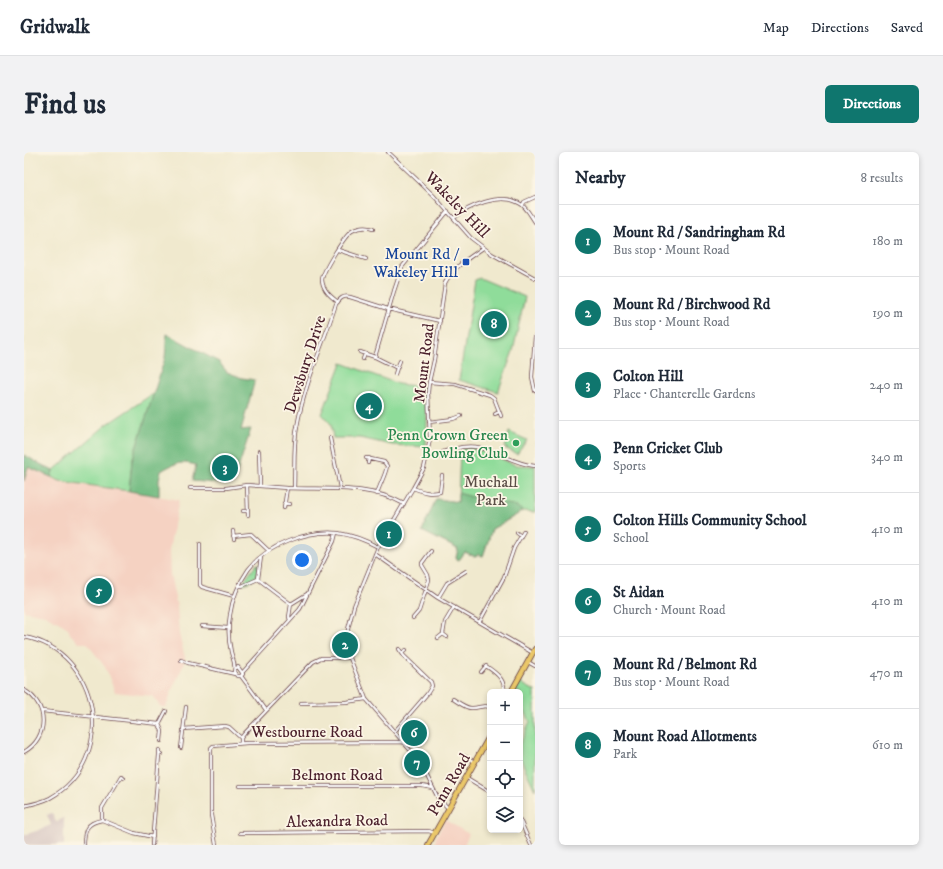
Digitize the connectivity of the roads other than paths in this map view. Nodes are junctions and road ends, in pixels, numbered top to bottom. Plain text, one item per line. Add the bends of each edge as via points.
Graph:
1 (388, 152) edge
2 (535, 197) edge
3 (522, 205) junction
4 (448, 211) junction
5 (454, 218) junction
6 (535, 222) edge
7 (373, 229) dead end
8 (483, 248) junction
9 (338, 250) junction
10 (366, 259) dead end
11 (535, 278) edge
12 (338, 302) junction
13 (388, 309) junction
14 (440, 321) junction
15 (535, 336) edge
16 (360, 352) dead end
17 (365, 354) junction
18 (375, 357) junction
19 (363, 359) dead end
20 (400, 361) dead end
21 (397, 368) junction
22 (395, 374) dead end
23 (429, 382) junction
24 (535, 391) edge
25 (499, 412) junction
26 (494, 414) dead end
27 (461, 416) dead end
28 (501, 416) dead end
29 (429, 422) junction
30 (330, 438) dead end
31 (448, 450) junction
32 (259, 451) dead end
33 (427, 455) junction
34 (437, 456) junction
35 (448, 456) junction
36 (457, 456) dead end
37 (368, 463) dead end
38 (535, 466) edge
39 (442, 475) dead end
40 (247, 485) junction
41 (260, 486) junction
42 (190, 488) dead end
43 (287, 488) junction
44 (294, 488) junction
45 (340, 488) junction
46 (414, 488) junction
47 (377, 494) junction
48 (284, 503) junction
49 (289, 504) dead end
50 (404, 504) junction
51 (284, 508) dead end
52 (243, 511) dead end
53 (248, 511) junction
54 (248, 515) dead end
55 (524, 530) dead end
56 (233, 531) dead end
57 (336, 533) junction
58 (517, 533) dead end
59 (521, 536) junction
60 (200, 544) dead end
61 (378, 547) junction
62 (269, 551) junction
63 (431, 551) dead end
64 (376, 554) junction
65 (262, 556) junction
66 (466, 571) dead end
67 (258, 579) junction
68 (239, 586) junction
69 (426, 589) junction
70 (307, 594) junction
71 (234, 596) junction
72 (438, 598) junction
73 (291, 604) junction
74 (454, 607) junction
75 (413, 618) dead end
76 (290, 620) junction
77 (480, 622) junction
78 (202, 626) dead end
79 (228, 628) junction
80 (443, 634) junction
81 (447, 636) dead end
82 (24, 637) edge
83 (438, 638) dead end
84 (399, 649) dead end
85 (406, 650) dead end
86 (534, 651) edge
87 (402, 653) junction
88 (350, 658) junction
89 (181, 660) dead end
90 (528, 662) junction
91 (535, 666) edge
92 (236, 668) junction
93 (481, 672) dead end
94 (242, 673) junction
95 (236, 674) junction
96 (241, 676) junction
97 (505, 689) edge
98 (513, 689) edge
99 (24, 690) edge
100 (366, 699) junction
101 (453, 699) dead end
102 (301, 703) dead end
103 (487, 706) edge
104 (186, 707) dead end
105 (266, 710) junction
106 (42, 711) junction
107 (166, 711) dead end
108 (93, 716) junction
109 (159, 724) junction
110 (183, 729) junction
111 (395, 731) junction
112 (241, 738) junction
113 (161, 741) dead end
114 (487, 741) edge
115 (404, 742) junction
116 (241, 743) junction
117 (181, 748) dead end
118 (159, 750) dead end
119 (24, 752) edge
120 (464, 756) dead end
121 (476, 762) junction
122 (121, 776) dead end
123 (467, 778) junction
124 (240, 786) dead end
125 (433, 788) junction
126 (487, 790) edge
127 (24, 806) edge
128 (448, 808) junction
129 (102, 820) junction
130 (523, 827) edge
131 (434, 832) junction
132 (240, 833) dead end
133 (153, 837) junction
134 (84, 845) edge
135 (152, 845) edge
136 (216, 845) edge
137 (428, 845) edge
138 (531, 845) edge

1 - 4 street, Wakeley Hill
2 - 3 street
3 - 5 street via 508,199 495,200 473,206
3 - 6 street
4 - 5 street, Wakeley Hill
4 - 13 street via 402,267
5 - 8 street, Wakeley Hill
7 - 9 street via 353,230
8 - 11 street, Wakeley Hill
8 - 14 street, Mount Road via 448,277 443,291
9 - 10 street
9 - 12 street via 324,271 322,280 327,292
12 - 13 street, Dewsbury Drive via 347,296
12 - 44 street, Dewsbury Drive via 298,419
13 - 14 street
13 - 18 street
14 - 23 street, Mount Road
15 - 24 street via 532,377
16 - 17 street
17 - 18 street
17 - 19 street
18 - 21 street
20 - 21 street
21 - 22 street
23 - 25 street via 456,384 490,395 494,398
23 - 29 street, Mount Road
25 - 26 street
25 - 28 street
27 - 29 street
29 - 33 street, Mount Road
30 - 45 street
31 - 34 street
31 - 35 street
31 - 38 street via 476,446 521,464
32 - 41 street
33 - 34 street
33 - 46 street, Mount Road
34 - 35 street
35 - 36 street
37 - 47 street via 368,458 384,462 387,466
39 - 46 street via 440,492 422,492
40 - 41 street
40 - 42 street
40 - 53 street
41 - 43 street
43 - 44 street
43 - 48 street
44 - 45 street
45 - 47 street
46 - 50 street, Mount Road
47 - 50 street
48 - 49 street
48 - 51 street
50 - 61 street, Mount Road
52 - 53 street
53 - 54 street
55 - 59 street
56 - 62 street via 234,537 251,534
57 - 61 street via 360,538
57 - 62 street via 299,537
57 - 70 street via 334,542
58 - 59 street
59 - 77 street via 504,577
60 - 71 street via 200,585
61 - 64 street, Mount Road
62 - 65 street
63 - 69 street via 422,563 429,580
64 - 69 street
64 - 88 street, Mount Road via 350,621 347,642
65 - 67 street
65 - 68 street via 248,569
66 - 72 street via 447,583
67 - 68 street
67 - 73 street
68 - 71 street
69 - 72 street
69 - 75 street via 419,611
70 - 73 street
70 - 76 street via 300,609
71 - 79 street
72 - 74 street
73 - 76 street
74 - 77 street
74 - 80 street via 445,622
76 - 94 street
77 - 86 street
78 - 79 street
79 - 92 street
80 - 81 street
80 - 83 street
82 - 108 street via 43,642 72,665 87,690
84 - 87 street
85 - 87 street
86 - 90 highway
87 - 111 street via 432,686
88 - 100 street, Mount Road
88 - 105 street via 321,658 313,662
89 - 95 street
90 - 91 street
90 - 98 highway
92 - 94 street via 240,668
92 - 95 street
93 - 97 street via 486,666 502,680
94 - 96 street
95 - 96 street
96 - 105 street
99 - 106 street via 36,700
100 - 102 street via 340,703
100 - 111 street, Mount Road
101 - 103 street via 468,708
104 - 110 street
105 - 112 street
106 - 108 street
106 - 119 street via 42,730 32,746
107 - 109 street
108 - 109 street
108 - 127 street via 90,747 75,776 50,798
109 - 113 street via 162,731
110 - 112 street via 225,726
110 - 117 street
111 - 115 street, Mount Road
112 - 116 street
114 - 121 highway, Penn Road
115 - 116 street, Westbourne Road
115 - 125 street, Mount Road
116 - 136 street, Westbourne Road via 215,745 211,748 211,815
118 - 133 street
120 - 121 street
121 - 123 highway, Penn Road
122 - 129 street via 102,808
123 - 126 street
123 - 128 highway, Penn Road
124 - 125 street, Belmont Road
125 - 128 street, Mount Road via 440,801
128 - 131 highway, Penn Road
129 - 133 street via 134,833
129 - 134 street via 86,829
130 - 138 street
131 - 132 street, Alexandra Road
131 - 137 highway, Penn Road
133 - 135 street

